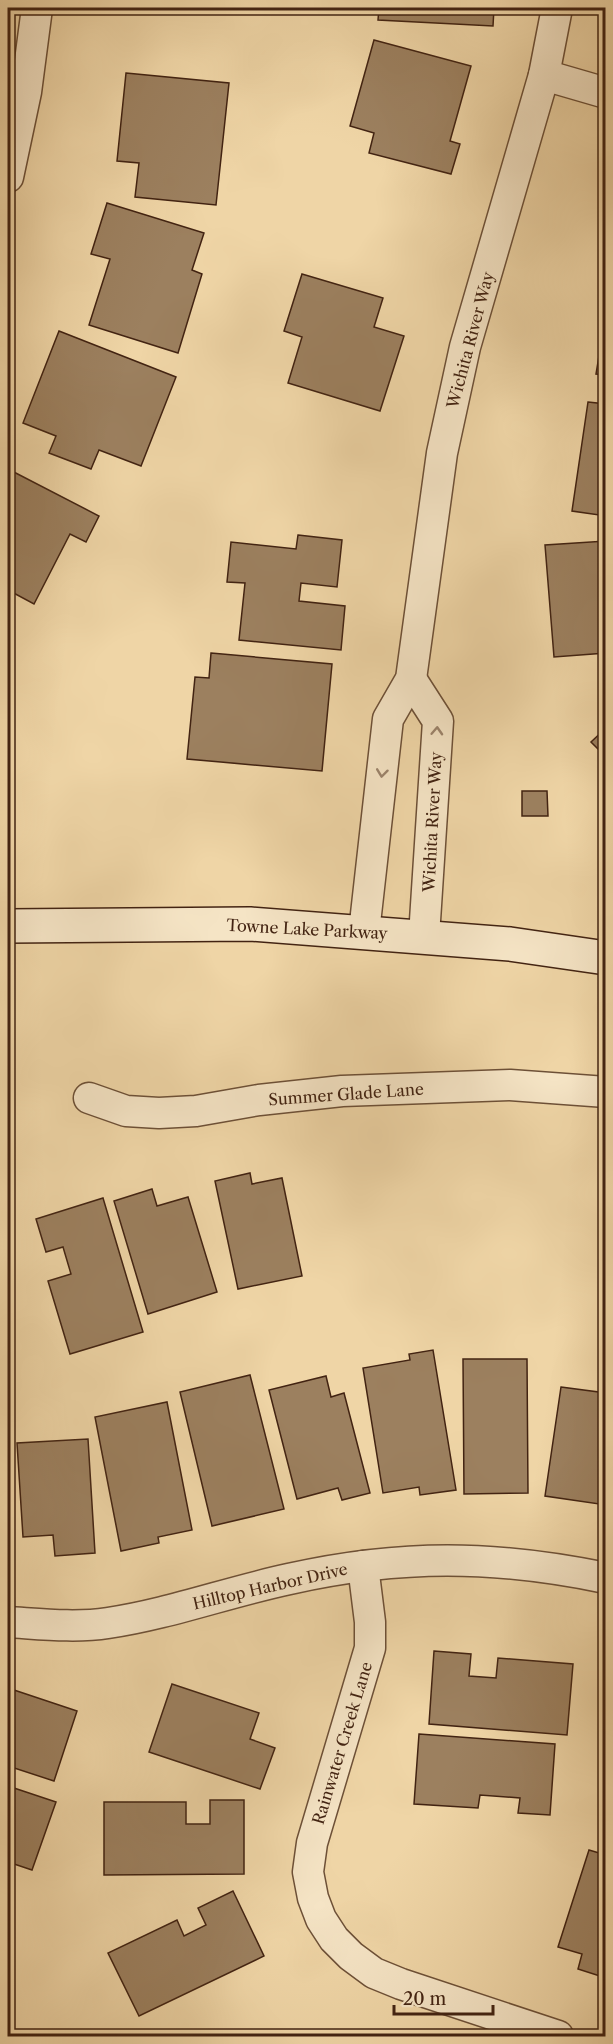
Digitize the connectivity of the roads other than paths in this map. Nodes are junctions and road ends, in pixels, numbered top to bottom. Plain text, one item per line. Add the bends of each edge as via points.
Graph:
1 (38, 8) edge
2 (557, 8) edge
3 (544, 75) junction
4 (606, 93) edge
5 (8, 177) edge
6 (411, 679) junction
7 (8, 926) edge
8 (364, 932) junction
9 (424, 936) junction
10 (606, 958) edge
11 (606, 1092) edge
12 (89, 1098) dead end
13 (363, 1566) junction
14 (606, 1578) edge
15 (8, 1622) edge
16 (558, 2037) edge

1 - 5 street
2 - 3 street, Wichita River Way
3 - 4 street
3 - 6 street, Wichita River Way via 465,347 442,453
6 -> 8 street, Wichita River Way via 388,719
9 -> 6 street, Wichita River Way via 438,721
7 - 8 street, Towne Lake Parkway via 250,924
8 - 9 street, Towne Lake Parkway
9 - 10 street, Towne Lake Parkway
11 - 12 street, Summer Glade Lane via 510,1085 353,1090 159,1113 126,1111
13 - 14 street, Hilltop Harbor Drive via 431,1559 510,1562
13 - 15 street, Hilltop Harbor Drive via 289,1579 106,1623
13 - 16 street, Rainwater Creek Lane via 370,1648 312,1843 308,1872 321,1919 334,1939 374,1973

